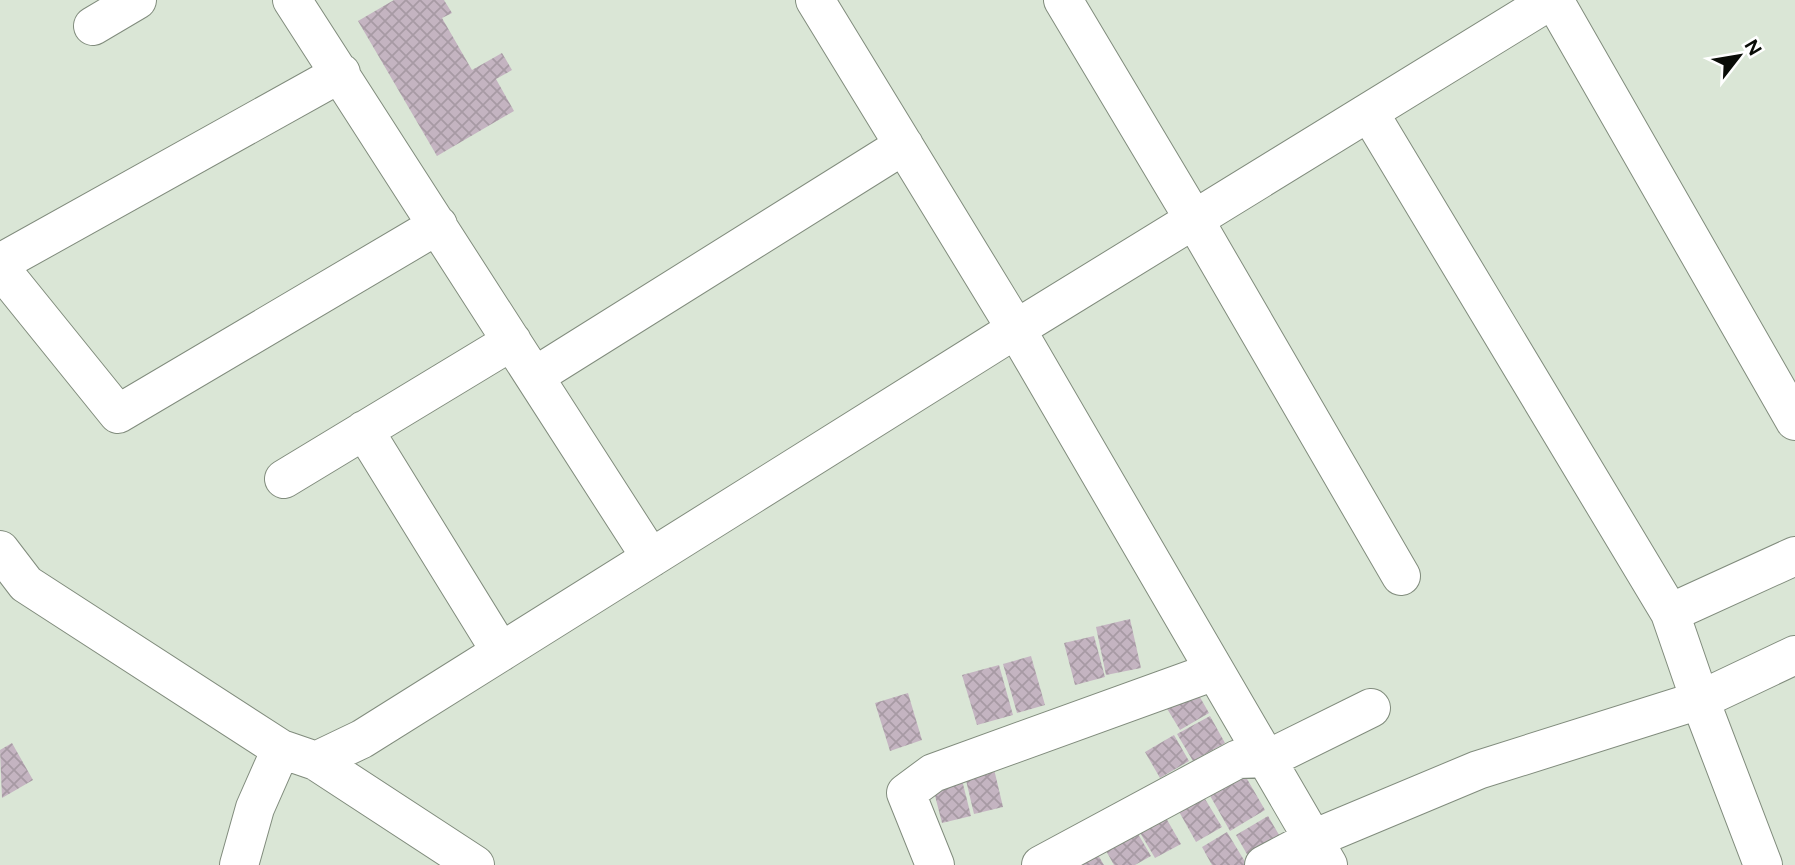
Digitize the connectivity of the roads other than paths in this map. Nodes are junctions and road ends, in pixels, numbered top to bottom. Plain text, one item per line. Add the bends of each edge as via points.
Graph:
1 (137, 0) edge
2 (292, 0) edge
3 (815, 0) edge
4 (1062, 0) edge
5 (1553, 0) edge
6 (93, 26) dead end
7 (341, 73) junction
8 (1370, 114) junction
9 (904, 145) junction
10 (1195, 220) junction
11 (438, 225) junction
12 (0, 266) edge
13 (1016, 329) junction
14 (512, 341) junction
15 (535, 376) junction
16 (1795, 421) edge
17 (364, 430) junction
18 (284, 479) dead end
19 (0, 550) edge
20 (1795, 556) edge
21 (651, 558) junction
22 (1401, 576) dead end
23 (1670, 613) junction
24 (501, 652) junction
25 (1795, 655) edge
26 (1215, 671) junction
27 (1700, 700) junction
28 (1371, 708) dead end
29 (281, 749) junction
30 (1266, 757) junction
31 (316, 761) junction
32 (1321, 852) edge
33 (240, 865) edge
34 (475, 865) edge
35 (935, 865) edge
36 (1041, 865) edge
37 (1265, 865) edge
38 (1763, 865) edge

1 - 6 street
2 - 7 street
3 - 9 street
4 - 10 street
5 - 8 street
5 - 16 street
7 - 11 street
7 - 12 street
8 - 10 street
8 - 23 street
9 - 13 street
9 - 15 street
10 - 13 street
10 - 22 street
11 - 12 street via 118,414
11 - 14 street
13 - 21 street
13 - 26 street
14 - 15 street
14 - 17 street
15 - 21 street
17 - 18 street
17 - 24 street
19 - 29 street via 26,584
20 - 23 street
21 - 24 street
23 - 27 street
24 - 31 street via 362,740
25 - 27 street
26 - 30 street
26 - 35 street via 933,773 906,793
27 - 32 street via 1478,770
27 - 38 street
28 - 30 street
29 - 31 street
29 - 33 street via 255,808
30 - 32 street
30 - 36 street via 1238,759
31 - 34 street
32 - 37 street

